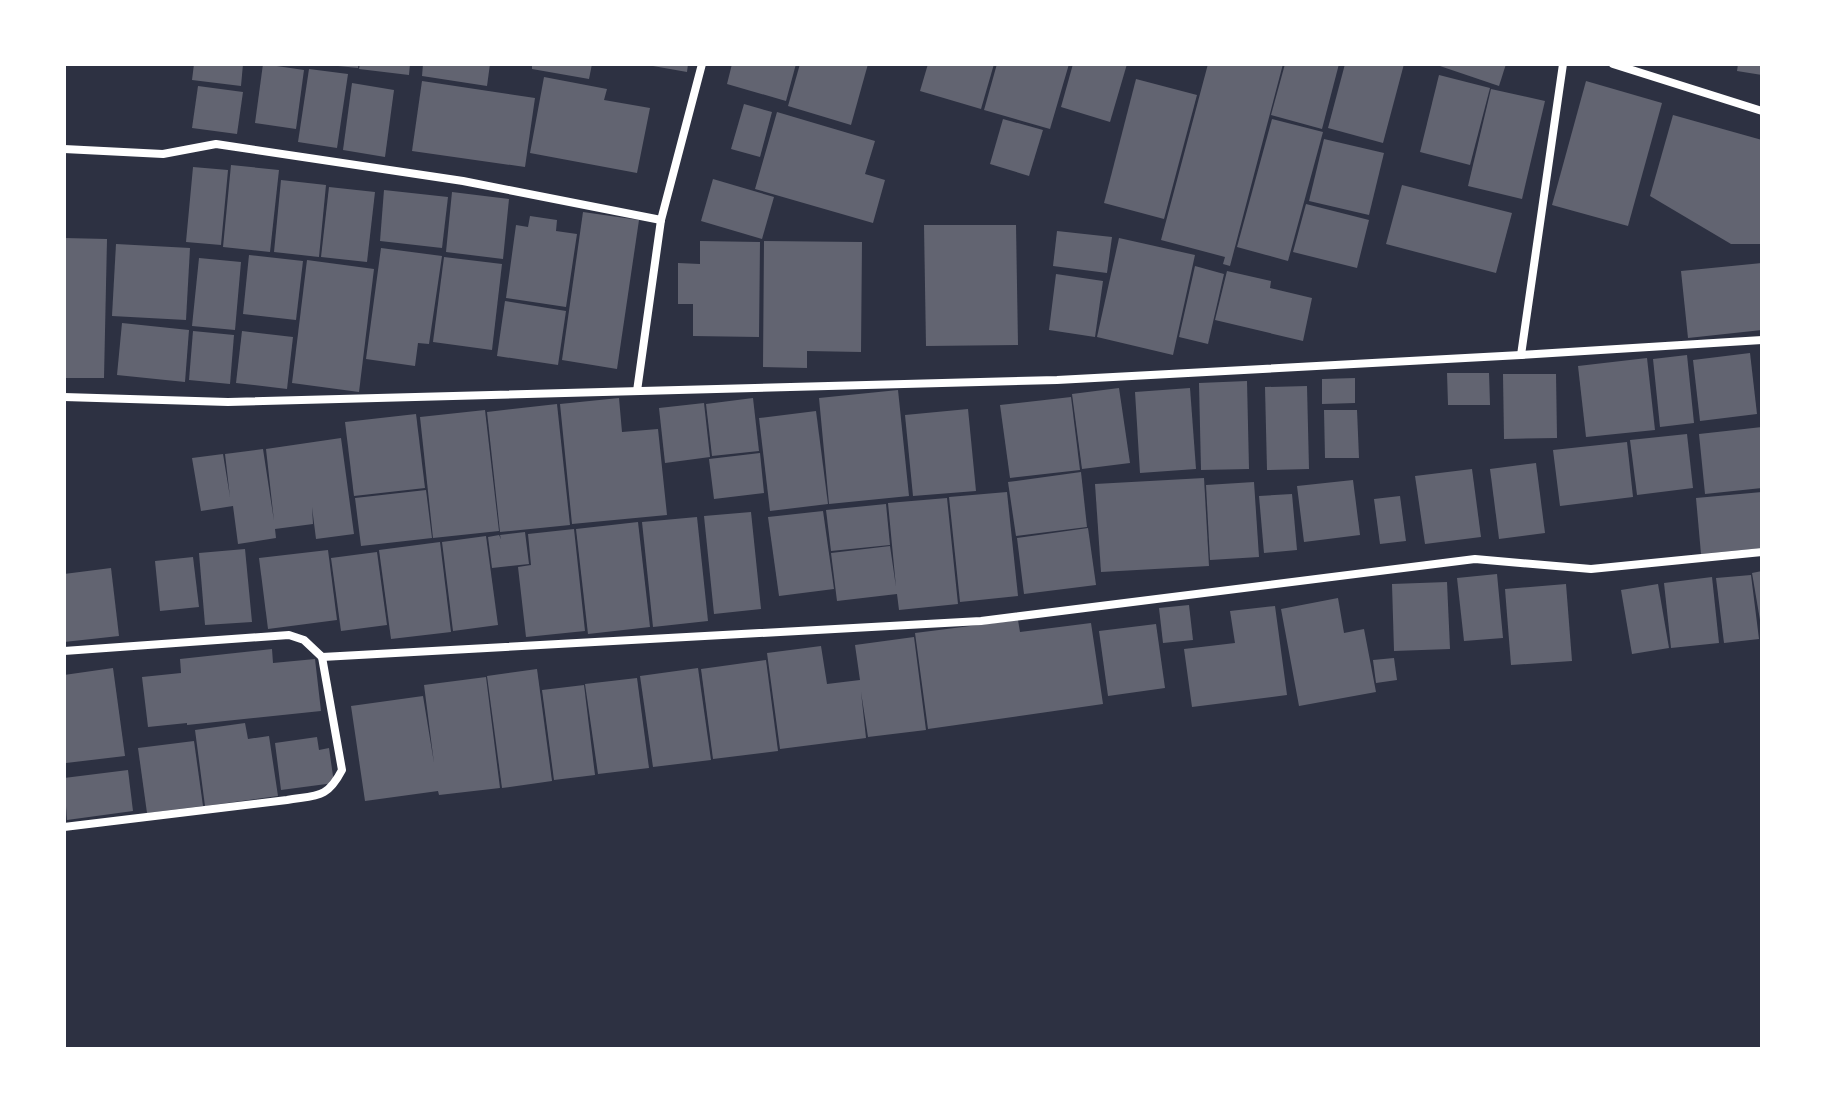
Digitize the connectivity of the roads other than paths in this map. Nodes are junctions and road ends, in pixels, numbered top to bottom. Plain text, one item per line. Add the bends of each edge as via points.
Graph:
1 (702, 64) edge
2 (1563, 64) edge
3 (1613, 64) edge
4 (1762, 111) edge
5 (64, 149) edge
6 (661, 220) junction
7 (1762, 340) edge
8 (1521, 355) junction
9 (637, 391) junction
10 (64, 397) edge
11 (1762, 552) edge
12 (64, 651) edge
13 (322, 657) junction
14 (64, 827) edge

1 - 6 street
2 - 8 street
3 - 4 street
5 - 6 street via 163,154 216,144 463,181
6 - 9 street
7 - 8 street
8 - 9 street via 1057,380
9 - 10 street via 228,402
11 - 13 street via 1591,569 1475,559 981,621
12 - 13 street via 289,635 304,640
13 - 14 street via 342,770 334,786 322,794

